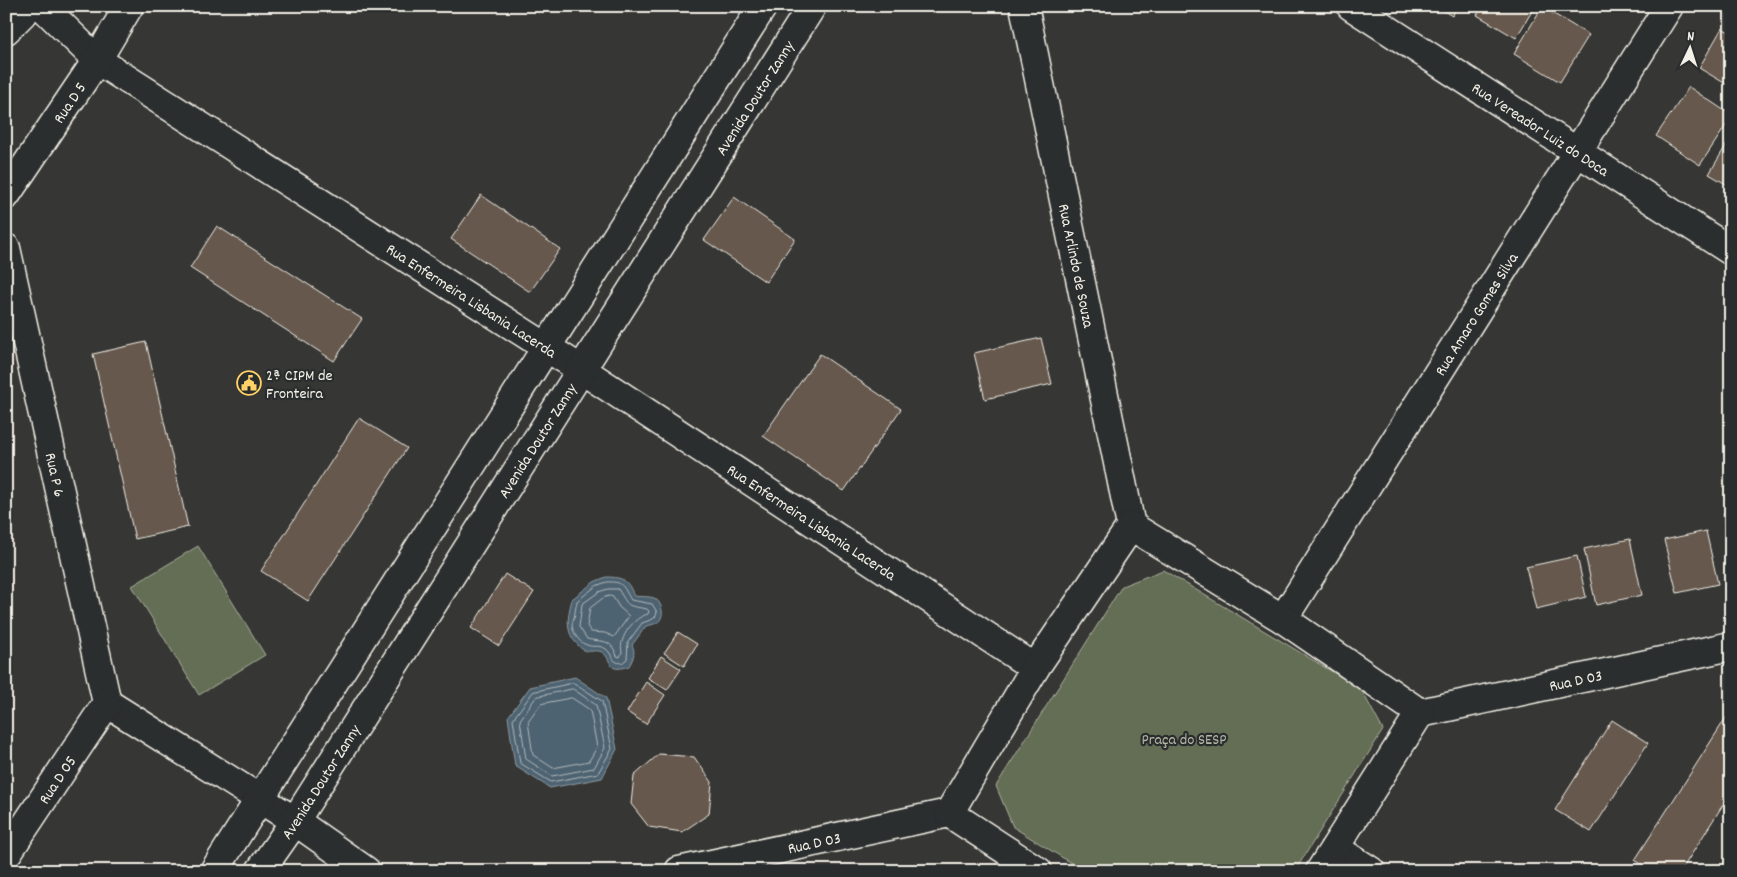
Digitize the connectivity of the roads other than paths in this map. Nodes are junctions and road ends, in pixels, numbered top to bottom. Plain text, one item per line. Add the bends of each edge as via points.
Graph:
1 (30, 6) edge
2 (42, 6) edge
3 (129, 6) edge
4 (763, 6) edge
5 (812, 6) edge
6 (1024, 6) edge
7 (1351, 6) edge
8 (1669, 6) edge
9 (6, 30) edge
10 (96, 60) junction
11 (1576, 152) junction
12 (6, 194) edge
13 (6, 248) edge
14 (1731, 251) edge
15 (546, 347) junction
16 (582, 370) junction
17 (1132, 526) junction
18 (1282, 619) junction
19 (1731, 646) edge
20 (1035, 668) junction
21 (107, 703) junction
22 (1420, 713) junction
23 (260, 798) junction
24 (949, 813) junction
25 (295, 821) junction
26 (1335, 848) junction
27 (7, 854) edge
28 (214, 871) edge
29 (260, 871) edge
30 (366, 871) edge
31 (679, 871) edge
32 (1038, 871) edge
33 (1320, 871) edge
34 (1371, 871) edge

1 - 9 street
2 - 10 street, Rua Enfermeira Lisbania Lacerda
3 - 10 street, Rua D 5
4 - 15 street
5 - 16 street, Avenida Doutor Zanny
6 - 17 street, Rua Arlindo de Souza
7 - 11 street, Rua Vereador Luiz do Doca
8 - 11 street, Rua Amaro Gomes Silva
10 - 12 street, Rua D 5
10 - 15 street, Rua Enfermeira Lisbania Lacerda
11 - 14 street, Rua Vereador Luiz do Doca
11 - 18 street, Rua Amaro Gomes Silva
13 - 21 street, Rua P 6
15 - 16 street, Rua Enfermeira Lisbania Lacerda
15 - 23 street
16 - 20 street, Rua Enfermeira Lisbania Lacerda
16 - 25 street, Avenida Doutor Zanny
17 - 18 street
17 - 20 street
18 - 22 street
19 - 22 street, Rua D 03
20 - 24 street
21 - 23 street
21 - 27 street, Rua D 05
22 - 26 street
23 - 25 street
23 - 28 street
24 - 31 street, Rua D 03
24 - 32 street
25 - 29 street, Avenida Doutor Zanny
25 - 30 street
26 - 33 street
26 - 34 street

